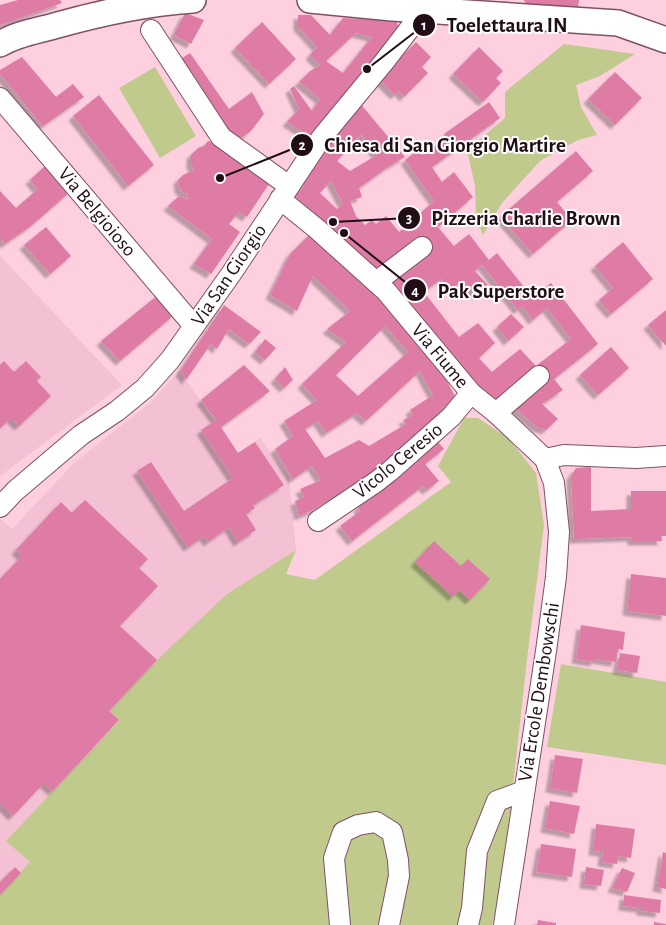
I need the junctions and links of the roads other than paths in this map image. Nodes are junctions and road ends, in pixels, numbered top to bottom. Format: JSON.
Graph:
{"nodes":[{"id":1,"x":96,"y":0,"type":"edge"},
{"id":2,"x":193,"y":0,"type":"edge"},
{"id":3,"x":317,"y":0,"type":"edge"},
{"id":4,"x":503,"y":8,"type":"edge"},
{"id":5,"x":424,"y":10,"type":"junction"},
{"id":6,"x":151,"y":30,"type":"dead end"},
{"id":7,"x":25,"y":34,"type":"junction"},
{"id":8,"x":666,"y":40,"type":"edge"},
{"id":9,"x":0,"y":44,"type":"edge"},
{"id":10,"x":0,"y":98,"type":"edge"},
{"id":11,"x":285,"y":192,"type":"junction"},
{"id":12,"x":422,"y":247,"type":"dead end"},
{"id":13,"x":376,"y":282,"type":"junction"},
{"id":14,"x":194,"y":326,"type":"junction"},
{"id":15,"x":538,"y":376,"type":"dead end"},
{"id":16,"x":471,"y":393,"type":"junction"},
{"id":17,"x":496,"y":412,"type":"junction"},
{"id":18,"x":666,"y":456,"type":"edge"},
{"id":19,"x":545,"y":459,"type":"junction"},
{"id":20,"x":0,"y":507,"type":"edge"},
{"id":21,"x":318,"y":521,"type":"dead end"},
{"id":22,"x":524,"y":791,"type":"junction"},
{"id":23,"x":340,"y":925,"type":"edge"},
{"id":24,"x":389,"y":925,"type":"edge"},
{"id":25,"x":468,"y":925,"type":"edge"},
{"id":26,"x":504,"y":925,"type":"edge"}],
"edges":[{"from":1,"to":7,"type":"main road"},
{"from":2,"to":7,"type":"main road"},
{"from":3,"to":5,"type":"main road"},
{"from":4,"to":5,"type":"main road"},
{"from":4,"to":8,"type":"main road"},
{"from":5,"to":11,"type":"street","name":"Via San Giorgio"},
{"from":6,"to":11,"type":"street","name":"Via Fiume"},
{"from":7,"to":9,"type":"main road"},
{"from":10,"to":14,"type":"street","name":"Via Belgioioso"},
{"from":11,"to":13,"type":"street","name":"Via Fiume"},
{"from":11,"to":14,"type":"street","name":"Via San Giorgio"},
{"from":12,"to":13,"type":"street"},
{"from":13,"to":16,"type":"street","name":"Via Fiume"},
{"from":14,"to":20,"type":"street","name":"Via San Giorgio"},
{"from":15,"to":17,"type":"street"},
{"from":16,"to":17,"type":"street","name":"Via Fiume"},
{"from":16,"to":21,"type":"street","name":"Vicolo Ceresio"},
{"from":17,"to":19,"type":"street","name":"Via Fiume"},
{"from":18,"to":19,"type":"street"},
{"from":19,"to":22,"type":"street","name":"Via Ercole Dembowschi"},
{"from":22,"to":25,"type":"street"},
{"from":22,"to":26,"type":"street","name":"Via Ercole Dembowschi"},
{"from":23,"to":24,"type":"street"}]}
